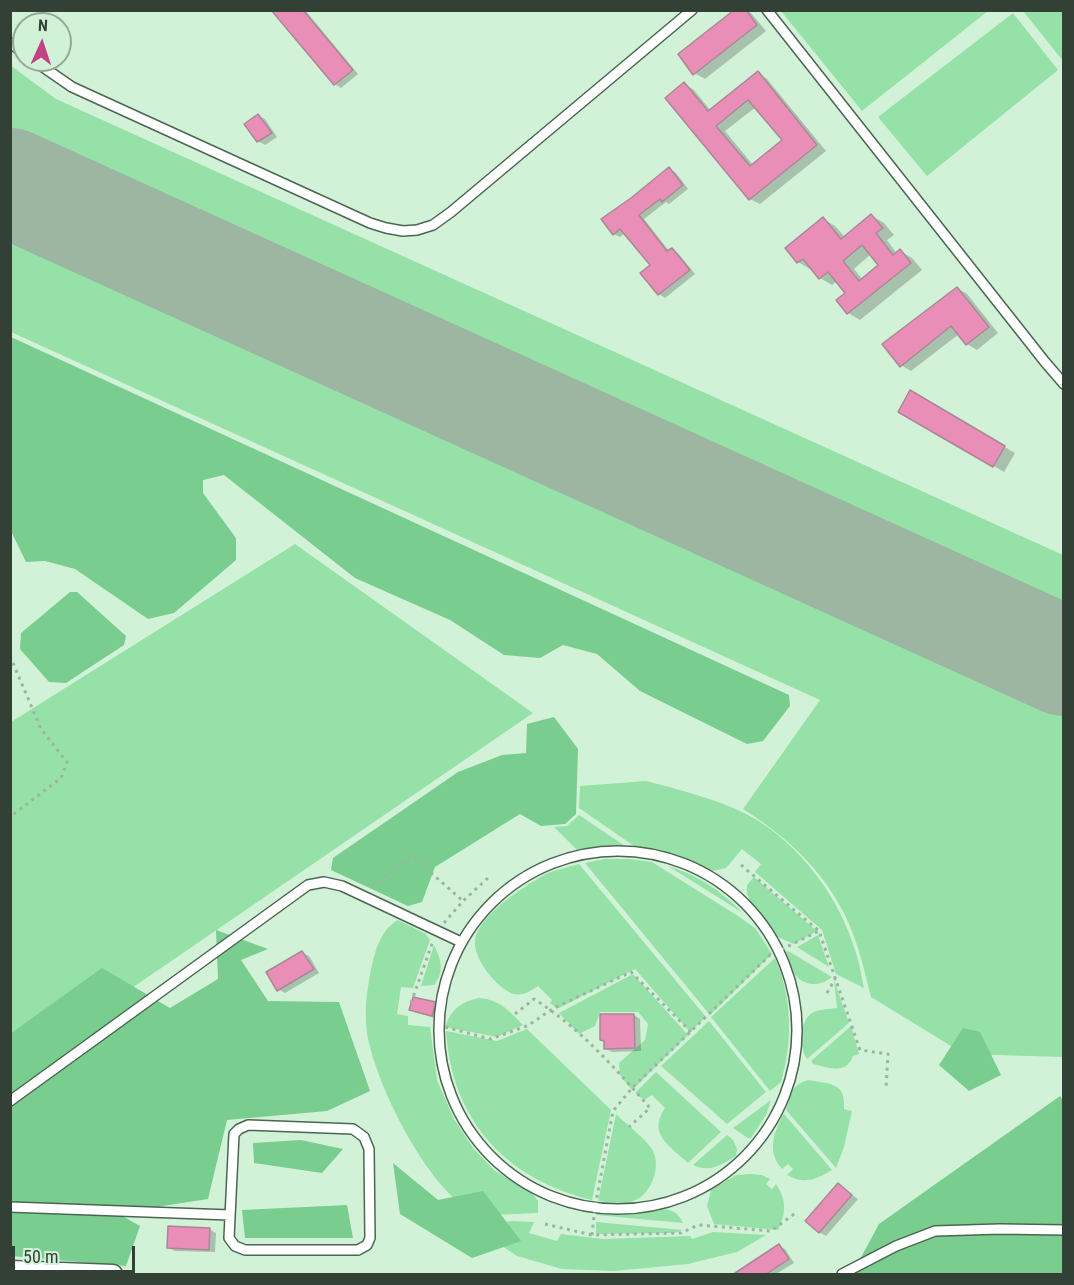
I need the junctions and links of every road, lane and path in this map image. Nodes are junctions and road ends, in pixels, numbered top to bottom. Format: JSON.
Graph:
{"nodes":[{"id":1,"x":692,"y":10,"type":"edge"},
{"id":2,"x":767,"y":10,"type":"edge"},
{"id":3,"x":50,"y":72,"type":"edge"},
{"id":4,"x":1064,"y":384,"type":"edge"},
{"id":5,"x":10,"y":656,"type":"edge"},
{"id":6,"x":10,"y":817,"type":"edge"},
{"id":7,"x":741,"y":865,"type":"dead end"},
{"id":8,"x":361,"y":895,"type":"junction"},
{"id":9,"x":463,"y":901,"type":"dead end"},
{"id":10,"x":819,"y":931,"type":"junction"},
{"id":11,"x":461,"y":942,"type":"junction"},
{"id":12,"x":779,"y":951,"type":"junction"},
{"id":13,"x":836,"y":977,"type":"junction"},
{"id":14,"x":827,"y":993,"type":"dead end"},
{"id":15,"x":515,"y":1014,"type":"dead end"},
{"id":16,"x":438,"y":1025,"type":"junction"},
{"id":17,"x":691,"y":1032,"type":"junction"},
{"id":18,"x":632,"y":1088,"type":"junction"},
{"id":19,"x":886,"y":1088,"type":"dead end"},
{"id":20,"x":10,"y":1101,"type":"edge"},
{"id":21,"x":629,"y":1127,"type":"dead end"},
{"id":22,"x":10,"y":1207,"type":"edge"},
{"id":23,"x":595,"y":1207,"type":"junction"},
{"id":24,"x":797,"y":1212,"type":"dead end"},
{"id":25,"x":230,"y":1215,"type":"junction"},
{"id":26,"x":545,"y":1224,"type":"dead end"},
{"id":27,"x":1064,"y":1230,"type":"edge"},
{"id":28,"x":591,"y":1235,"type":"junction"},
{"id":29,"x":10,"y":1270,"type":"edge"},
{"id":30,"x":113,"y":1275,"type":"edge"},
{"id":31,"x":842,"y":1275,"type":"edge"}],
"edges":[{"from":1,"to":3,"type":"lane"},
{"from":2,"to":4,"type":"lane"},
{"from":5,"to":6,"type":"path"},
{"from":7,"to":10,"type":"path"},
{"from":8,"to":9,"type":"path"},
{"from":8,"to":11,"type":"lane"},
{"from":8,"to":20,"type":"lane"},
{"from":10,"to":12,"type":"path"},
{"from":10,"to":13,"type":"path"},
{"from":11,"to":12,"type":"lane"},
{"from":11,"to":16,"type":"lane"},
{"from":12,"to":17,"type":"path"},
{"from":12,"to":23,"type":"lane"},
{"from":13,"to":14,"type":"path"},
{"from":13,"to":19,"type":"path"},
{"from":15,"to":18,"type":"path"},
{"from":16,"to":17,"type":"path"},
{"from":16,"to":23,"type":"lane"},
{"from":17,"to":18,"type":"path"},
{"from":18,"to":21,"type":"path"},
{"from":18,"to":23,"type":"path"},
{"from":22,"to":25,"type":"lane"},
{"from":23,"to":28,"type":"path"},
{"from":24,"to":28,"type":"path"},
{"from":25,"to":25,"type":"lane"},
{"from":26,"to":28,"type":"path"},
{"from":27,"to":31,"type":"lane"},
{"from":29,"to":30,"type":"street"}]}
